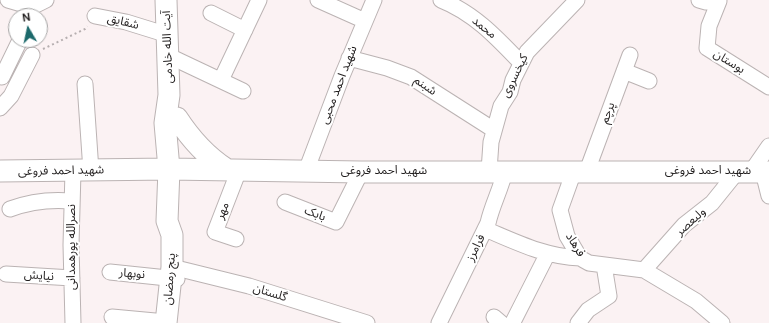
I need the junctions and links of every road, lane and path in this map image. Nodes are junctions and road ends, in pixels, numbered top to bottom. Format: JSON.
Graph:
{"nodes":[{"id":1,"x":8,"y":0,"type":"edge"},
{"id":2,"x":166,"y":0,"type":"edge"},
{"id":3,"x":259,"y":0,"type":"edge"},
{"id":4,"x":318,"y":0,"type":"edge"},
{"id":5,"x":374,"y":0,"type":"edge"},
{"id":6,"x":441,"y":0,"type":"edge"},
{"id":7,"x":577,"y":0,"type":"edge"},
{"id":8,"x":701,"y":0,"type":"edge"},
{"id":9,"x":40,"y":6,"type":"edge"},
{"id":10,"x":211,"y":13,"type":"dead end"},
{"id":11,"x":95,"y":16,"type":"joint"},
{"id":12,"x":365,"y":21,"type":"junction"},
{"id":13,"x":245,"y":30,"type":"junction"},
{"id":14,"x":168,"y":35,"type":"junction"},
{"id":15,"x":16,"y":48,"type":"edge"},
{"id":16,"x":32,"y":55,"type":"joint"},
{"id":17,"x":630,"y":55,"type":"dead end"},
{"id":18,"x":169,"y":56,"type":"junction"},
{"id":19,"x":349,"y":58,"type":"junction"},
{"id":20,"x":521,"y":63,"type":"junction"},
{"id":21,"x":624,"y":71,"type":"junction"},
{"id":22,"x":2,"y":77,"type":"dead end"},
{"id":23,"x":221,"y":80,"type":"junction"},
{"id":24,"x":649,"y":81,"type":"dead end"},
{"id":25,"x":85,"y":84,"type":"dead end"},
{"id":26,"x":769,"y":87,"type":"edge"},
{"id":27,"x":243,"y":91,"type":"dead end"},
{"id":28,"x":0,"y":108,"type":"edge"},
{"id":29,"x":171,"y":120,"type":"junction"},
{"id":30,"x":494,"y":130,"type":"junction"},
{"id":31,"x":769,"y":146,"type":"edge"},
{"id":32,"x":174,"y":169,"type":"junction"},
{"id":33,"x":233,"y":169,"type":"junction"},
{"id":34,"x":129,"y":170,"type":"junction"},
{"id":35,"x":0,"y":171,"type":"edge"},
{"id":36,"x":82,"y":171,"type":"junction"},
{"id":37,"x":306,"y":171,"type":"junction"},
{"id":38,"x":497,"y":171,"type":"junction"},
{"id":39,"x":580,"y":171,"type":"junction"},
{"id":40,"x":361,"y":172,"type":"junction"},
{"id":41,"x":755,"y":172,"type":"edge"},
{"id":42,"x":769,"y":196,"type":"edge"},
{"id":43,"x":72,"y":201,"type":"junction"},
{"id":44,"x":285,"y":202,"type":"dead end"},
{"id":45,"x":10,"y":209,"type":"dead end"},
{"id":46,"x":168,"y":209,"type":"junction"},
{"id":47,"x":485,"y":229,"type":"junction"},
{"id":48,"x":172,"y":235,"type":"junction"},
{"id":49,"x":236,"y":239,"type":"dead end"},
{"id":50,"x":548,"y":253,"type":"junction"},
{"id":51,"x":580,"y":258,"type":"junction"},
{"id":52,"x":604,"y":265,"type":"junction"},
{"id":53,"x":644,"y":270,"type":"junction"},
{"id":54,"x":110,"y":272,"type":"dead end"},
{"id":55,"x":6,"y":274,"type":"dead end"},
{"id":56,"x":173,"y":274,"type":"junction"},
{"id":57,"x":72,"y":278,"type":"junction"},
{"id":58,"x":112,"y":317,"type":"dead end"},
{"id":59,"x":166,"y":322,"type":"edge"},
{"id":60,"x":507,"y":322,"type":"edge"},
{"id":61,"x":73,"y":323,"type":"edge"},
{"id":62,"x":367,"y":323,"type":"edge"},
{"id":63,"x":439,"y":323,"type":"edge"},
{"id":64,"x":578,"y":323,"type":"edge"},
{"id":65,"x":722,"y":323,"type":"edge"}],
"edges":[{"from":1,"to":9,"type":"street"},
{"from":2,"to":14,"type":"main road","name":"آیت الله خادمی"},
{"from":3,"to":13,"type":"street"},
{"from":4,"to":12,"type":"street"},
{"from":5,"to":12,"type":"street","name":"شهید احمد محبی"},
{"from":6,"to":20,"type":"street","name":"محمد"},
{"from":7,"to":20,"type":"street","name":"کیخسروی"},
{"from":8,"to":26,"type":"street","name":"بوستان"},
{"from":10,"to":13,"type":"street"},
{"from":11,"to":14,"type":"street","name":"شقایق"},
{"from":11,"to":16,"type":"path","name":"شقایق"},
{"from":12,"to":19,"type":"street","name":"شهید احمد محبی"},
{"from":13,"to":23,"type":"street"},
{"from":14,"to":18,"type":"main road","name":"آیت الله خادمی"},
{"from":15,"to":22,"type":"street"},
{"from":16,"to":28,"type":"street"},
{"from":17,"to":21,"type":"street","name":"پرچم"},
{"from":18,"to":23,"type":"street"},
{"from":18,"to":29,"type":"main road","name":"آیت الله خادمی"},
{"from":19,"to":30,"type":"street","name":"شبنم"},
{"from":19,"to":37,"type":"street","name":"شهید احمد محبی"},
{"from":20,"to":30,"type":"street","name":"کیخسروی"},
{"from":21,"to":24,"type":"street"},
{"from":21,"to":39,"type":"street","name":"پرچم"},
{"from":23,"to":27,"type":"street"},
{"from":25,"to":36,"type":"street","name":"نصرالله پورهمدانی"},
{"from":29,"to":32,"type":"main road","name":"آیت الله خادمی"},
{"from":29,"to":33,"type":"main road"},
{"from":29,"to":34,"type":"main road"},
{"from":30,"to":38,"type":"street","name":"کیخسروی"},
{"from":31,"to":41,"type":"street","name":"ولیعصر"},
{"from":32,"to":33,"type":"main road","name":"شهید احمد فروغی"},
{"from":32,"to":34,"type":"main road","name":"شهید احمد فروغی"},
{"from":32,"to":46,"type":"main road","name":"پنج رمضان"},
{"from":32,"to":48,"type":"main road","name":"پنج رمضان"},
{"from":33,"to":37,"type":"main road","name":"شهید احمد فروغی"},
{"from":33,"to":49,"type":"street","name":"مهر"},
{"from":34,"to":36,"type":"main road","name":"شهید احمد فروغی"},
{"from":34,"to":46,"type":"main road"},
{"from":35,"to":36,"type":"main road","name":"شهید احمد فروغی"},
{"from":36,"to":43,"type":"street","name":"نصرالله پورهمدانی"},
{"from":37,"to":40,"type":"main road","name":"شهید احمد فروغی"},
{"from":38,"to":39,"type":"main road","name":"شهید احمد فروغی"},
{"from":38,"to":40,"type":"main road","name":"شهید احمد فروغی"},
{"from":38,"to":47,"type":"street","name":"فرامرز"},
{"from":39,"to":41,"type":"main road","name":"شهید احمد فروغی"},
{"from":39,"to":51,"type":"street","name":"فرهاد"},
{"from":40,"to":44,"type":"street","name":"بابک"},
{"from":41,"to":42,"type":"street"},
{"from":41,"to":53,"type":"street","name":"ولیعصر"},
{"from":43,"to":45,"type":"street"},
{"from":43,"to":57,"type":"street","name":"نصرالله پورهمدانی"},
{"from":46,"to":48,"type":"main road","name":"پنج رمضان"},
{"from":47,"to":50,"type":"street"},
{"from":47,"to":63,"type":"street","name":"فرامرز"},
{"from":48,"to":56,"type":"main road","name":"پنج رمضان"},
{"from":50,"to":51,"type":"street"},
{"from":50,"to":60,"type":"street"},
{"from":51,"to":52,"type":"street","name":"فرهاد"},
{"from":52,"to":53,"type":"street","name":"فرهاد"},
{"from":52,"to":64,"type":"street"},
{"from":53,"to":65,"type":"street"},
{"from":54,"to":56,"type":"street","name":"نوبهار"},
{"from":55,"to":57,"type":"street","name":"نیایش"},
{"from":56,"to":59,"type":"main road","name":"پنج رمضان"},
{"from":56,"to":62,"type":"street","name":"گلستان"},
{"from":57,"to":61,"type":"street","name":"نصرالله پورهمدانی"},
{"from":58,"to":59,"type":"street"}]}
